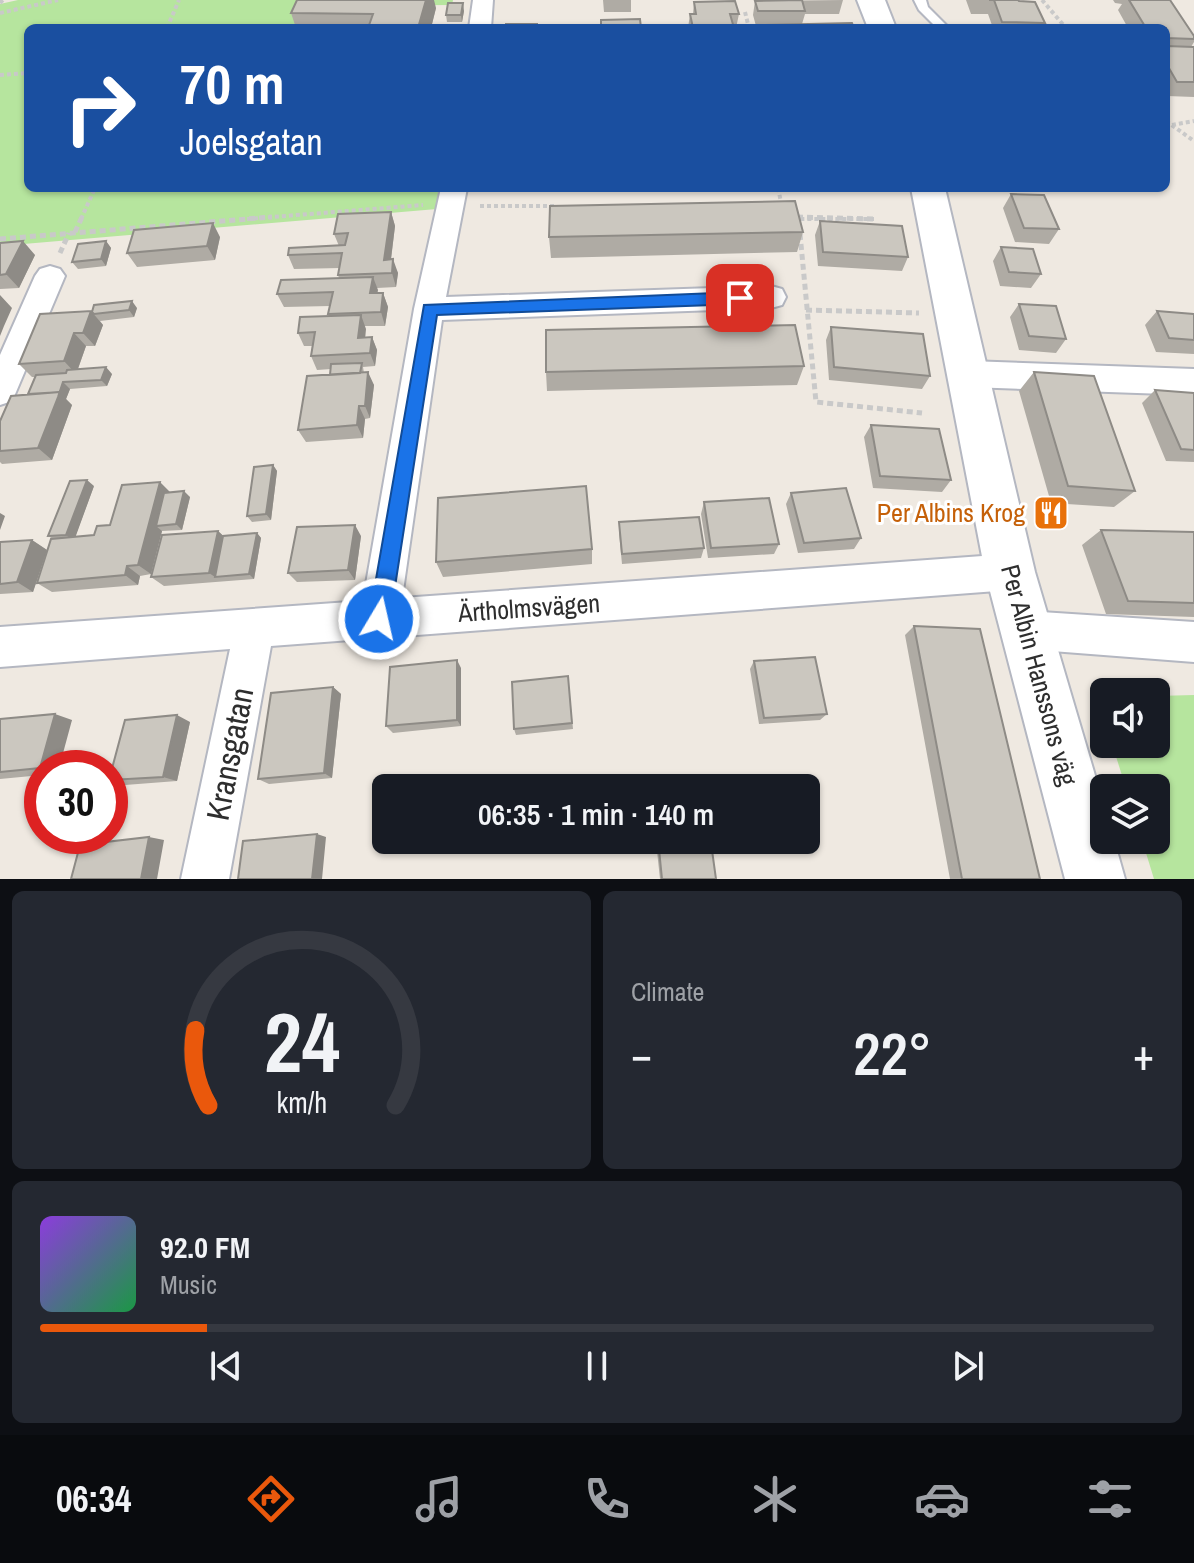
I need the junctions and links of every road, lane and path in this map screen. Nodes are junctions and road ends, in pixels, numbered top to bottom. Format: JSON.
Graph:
{"nodes":[{"id":1,"x":58,"y":0,"type":"edge"},
{"id":2,"x":179,"y":0,"type":"edge"},
{"id":3,"x":483,"y":0,"type":"edge"},
{"id":4,"x":871,"y":0,"type":"edge"},
{"id":5,"x":920,"y":0,"type":"edge"},
{"id":6,"x":1042,"y":0,"type":"edge"},
{"id":7,"x":745,"y":12,"type":"dead end"},
{"id":8,"x":0,"y":13,"type":"edge"},
{"id":9,"x":169,"y":24,"type":"edge"},
{"id":10,"x":480,"y":24,"type":"edge"},
{"id":11,"x":748,"y":24,"type":"edge"},
{"id":12,"x":880,"y":24,"type":"edge"},
{"id":13,"x":939,"y":24,"type":"edge"},
{"id":14,"x":1063,"y":24,"type":"edge"},
{"id":15,"x":24,"y":73,"type":"edge"},
{"id":16,"x":0,"y":75,"type":"edge"},
{"id":17,"x":1194,"y":121,"type":"edge"},
{"id":18,"x":1172,"y":125,"type":"joint"},
{"id":19,"x":1194,"y":141,"type":"edge"},
{"id":20,"x":93,"y":192,"type":"edge"},
{"id":21,"x":779,"y":192,"type":"edge"},
{"id":22,"x":929,"y":192,"type":"edge"},
{"id":23,"x":453,"y":199,"type":"edge"},
{"id":24,"x":560,"y":206,"type":"edge"},
{"id":25,"x":799,"y":219,"type":"junction"},
{"id":26,"x":874,"y":219,"type":"dead end"},
{"id":27,"x":74,"y":233,"type":"junction"},
{"id":28,"x":0,"y":239,"type":"edge"},
{"id":29,"x":50,"y":276,"type":"dead end"},
{"id":30,"x":771,"y":297,"type":"joint"},
{"id":31,"x":429,"y":309,"type":"junction"},
{"id":32,"x":807,"y":311,"type":"junction"},
{"id":33,"x":954,"y":314,"type":"junction"},
{"id":34,"x":969,"y":374,"type":"junction"},
{"id":35,"x":1194,"y":382,"type":"edge"},
{"id":36,"x":0,"y":392,"type":"edge"},
{"id":37,"x":922,"y":413,"type":"dead end"},
{"id":38,"x":1010,"y":572,"type":"junction"},
{"id":39,"x":379,"y":619,"type":"junction"},
{"id":40,"x":254,"y":629,"type":"junction"},
{"id":41,"x":1026,"y":630,"type":"junction"},
{"id":42,"x":1194,"y":642,"type":"edge"},
{"id":43,"x":0,"y":647,"type":"edge"},
{"id":44,"x":205,"y":879,"type":"edge"},
{"id":45,"x":1095,"y":879,"type":"edge"}],
"edges":[{"from":1,"to":8,"type":"path"},
{"from":2,"to":9,"type":"path"},
{"from":3,"to":10,"type":"street"},
{"from":4,"to":12,"type":"street"},
{"from":5,"to":13,"type":"lane"},
{"from":6,"to":14,"type":"path"},
{"from":7,"to":11,"type":"path"},
{"from":15,"to":16,"type":"path"},
{"from":17,"to":18,"type":"path"},
{"from":18,"to":19,"type":"path"},
{"from":20,"to":27,"type":"path"},
{"from":21,"to":25,"type":"path"},
{"from":22,"to":33,"type":"street","name":"Per Albin Hanssons väg"},
{"from":23,"to":24,"type":"path"},
{"from":23,"to":27,"type":"path"},
{"from":23,"to":31,"type":"street"},
{"from":25,"to":26,"type":"path"},
{"from":25,"to":32,"type":"path"},
{"from":27,"to":28,"type":"path"},
{"from":29,"to":36,"type":"street"},
{"from":30,"to":31,"type":"street"},
{"from":30,"to":32,"type":"path"},
{"from":31,"to":39,"type":"street"},
{"from":32,"to":33,"type":"path"},
{"from":32,"to":37,"type":"path"},
{"from":33,"to":34,"type":"street","name":"Per Albin Hanssons väg"},
{"from":34,"to":35,"type":"street"},
{"from":34,"to":38,"type":"street","name":"Per Albin Hanssons väg"},
{"from":38,"to":39,"type":"street","name":"Ärtholmsvägen"},
{"from":38,"to":41,"type":"street","name":"Per Albin Hanssons väg"},
{"from":39,"to":40,"type":"street","name":"Ärtholmsvägen"},
{"from":40,"to":43,"type":"street","name":"Ärtholmsvägen"},
{"from":40,"to":44,"type":"street","name":"Kransgatan"},
{"from":41,"to":42,"type":"street"},
{"from":41,"to":45,"type":"street","name":"Per Albin Hanssons väg"}]}
